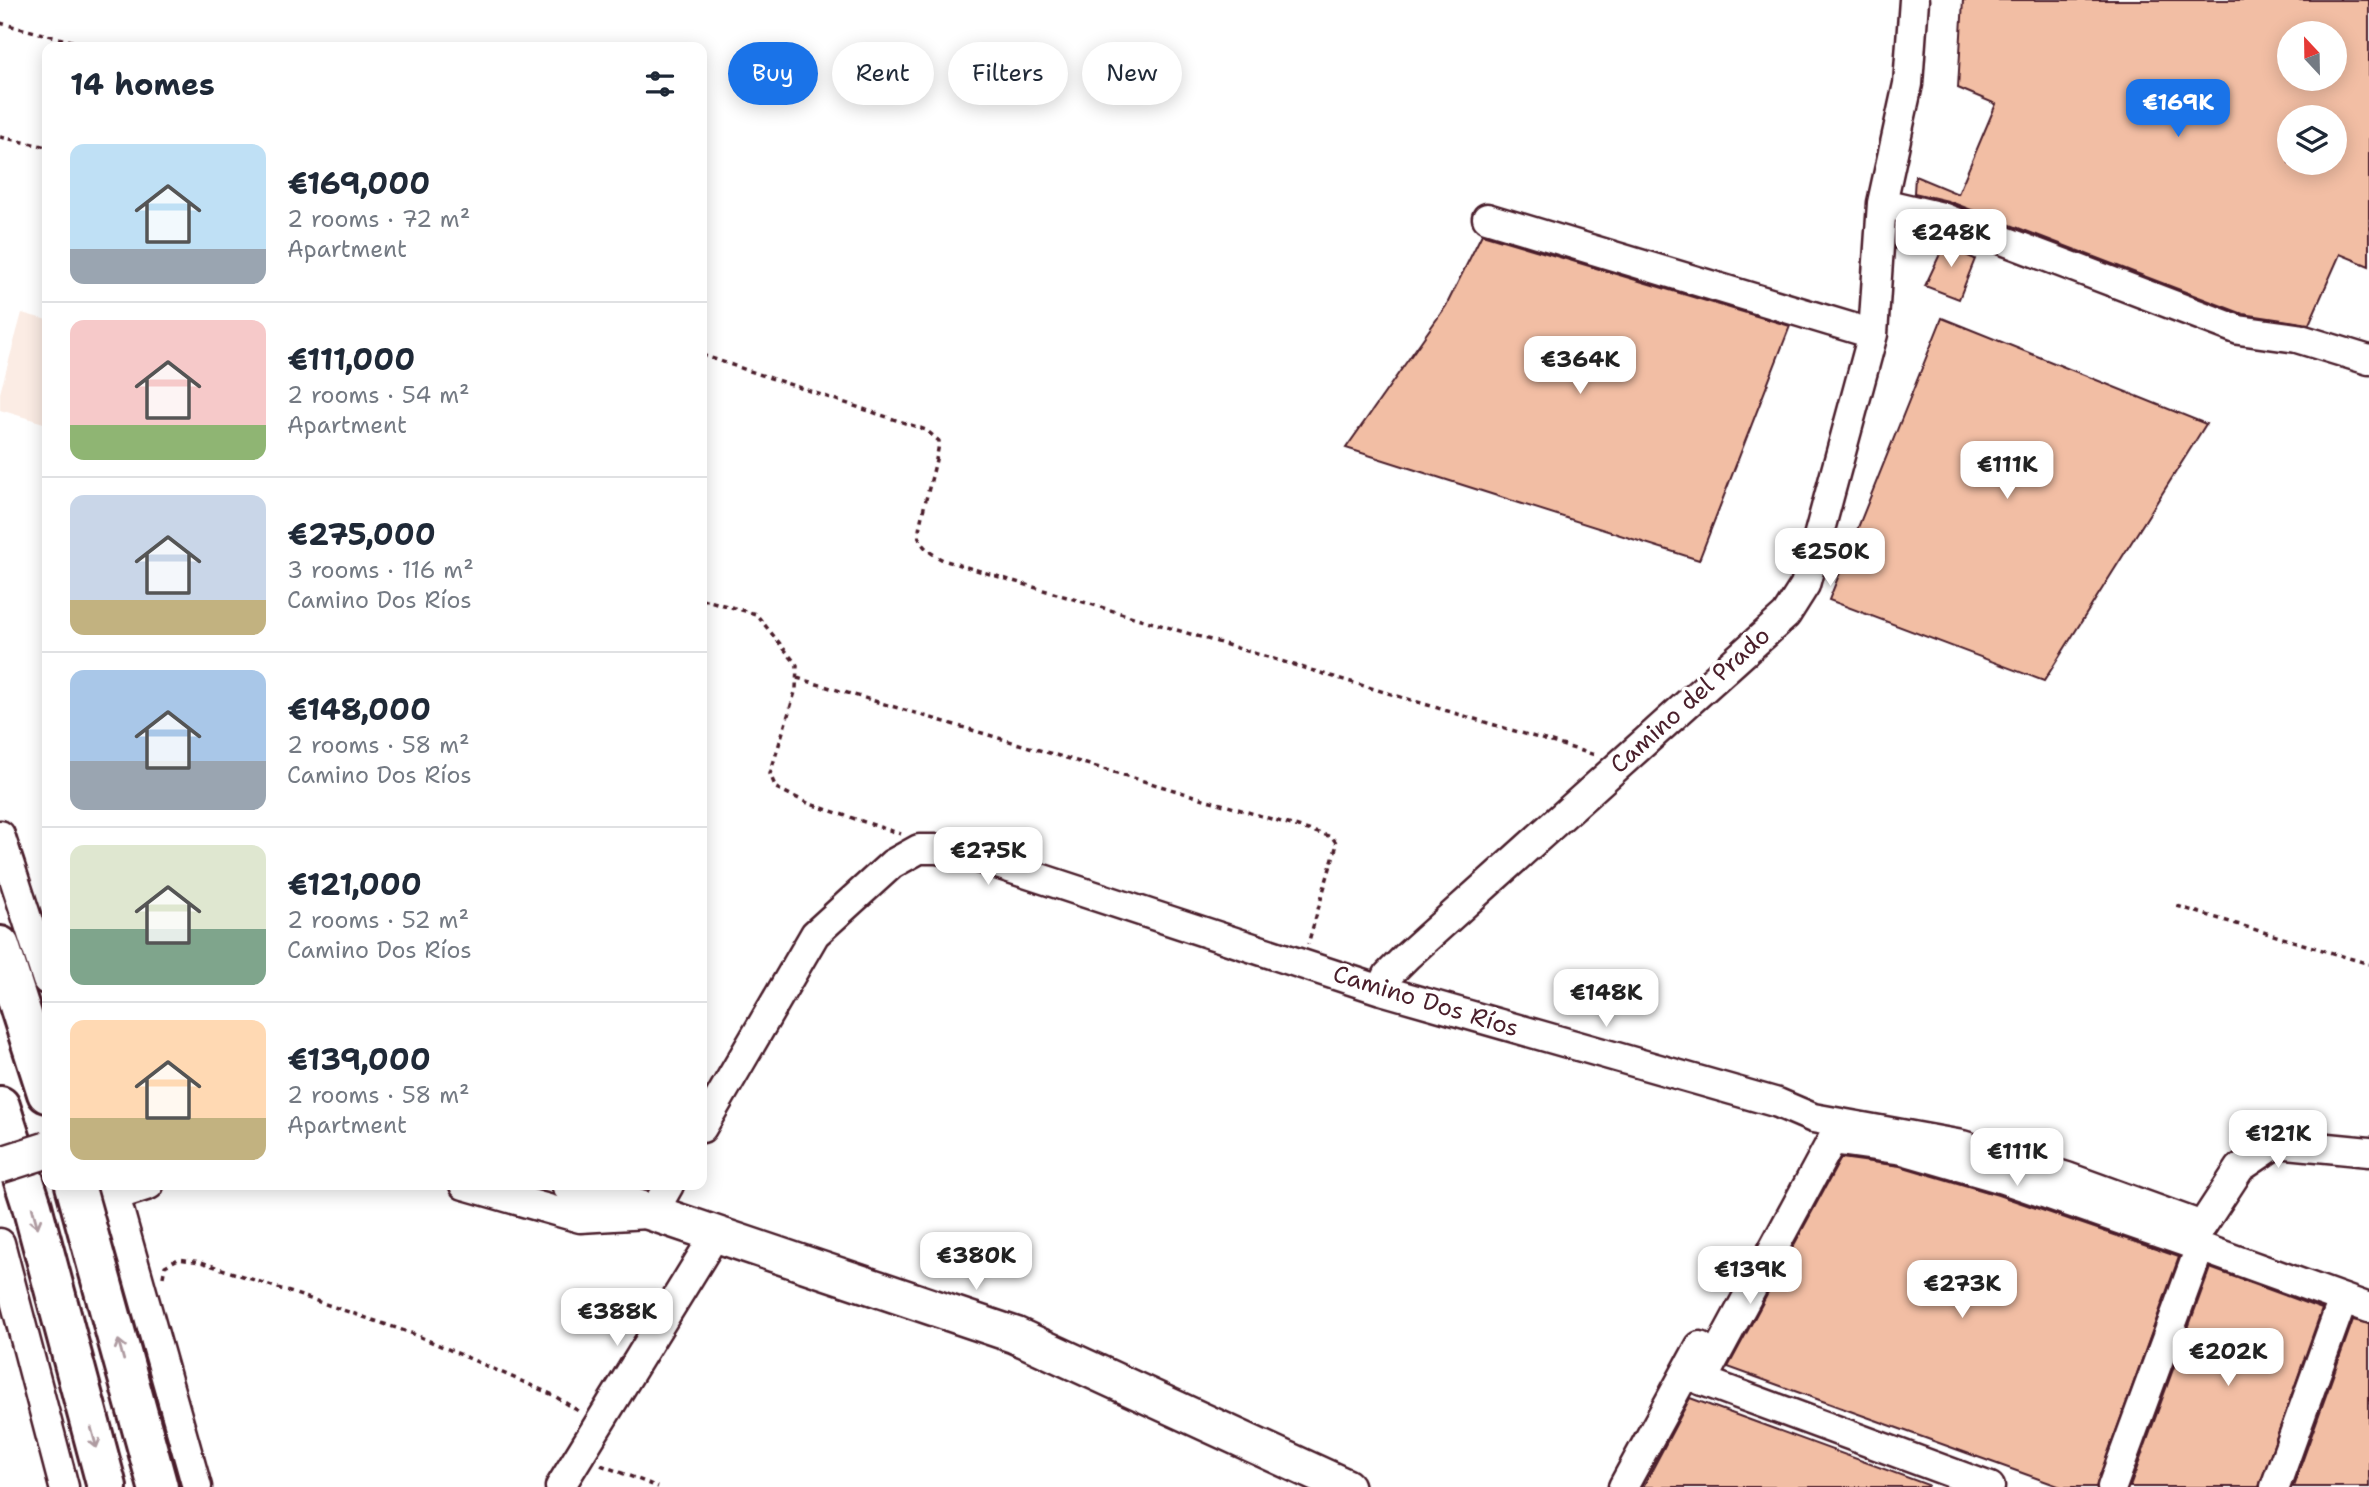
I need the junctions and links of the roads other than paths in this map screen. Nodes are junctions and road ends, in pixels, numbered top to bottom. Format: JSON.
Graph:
{"nodes":[{"id":1,"x":1914,"y":0,"type":"edge"},
{"id":2,"x":1882,"y":203,"type":"junction"},
{"id":3,"x":1488,"y":218,"type":"dead end"},
{"id":4,"x":1873,"y":334,"type":"junction"},
{"id":5,"x":2369,"y":360,"type":"edge"},
{"id":6,"x":0,"y":835,"type":"edge"},
{"id":7,"x":0,"y":946,"type":"edge"},
{"id":8,"x":42,"y":965,"type":"edge"},
{"id":9,"x":1381,"y":990,"type":"junction"},
{"id":10,"x":42,"y":1077,"type":"edge"},
{"id":11,"x":0,"y":1106,"type":"edge"},
{"id":12,"x":1813,"y":1118,"type":"junction"},
{"id":13,"x":707,"y":1119,"type":"edge"},
{"id":14,"x":42,"y":1152,"type":"edge"},
{"id":15,"x":2369,"y":1152,"type":"edge"},
{"id":16,"x":0,"y":1165,"type":"edge"},
{"id":17,"x":76,"y":1190,"type":"edge"},
{"id":18,"x":482,"y":1190,"type":"edge"},
{"id":19,"x":602,"y":1190,"type":"edge"},
{"id":20,"x":629,"y":1190,"type":"edge"},
{"id":21,"x":113,"y":1191,"type":"edge"},
{"id":22,"x":661,"y":1199,"type":"edge"},
{"id":23,"x":715,"y":1235,"type":"junction"},
{"id":24,"x":0,"y":1244,"type":"edge"},
{"id":25,"x":2200,"y":1247,"type":"junction"},
{"id":26,"x":2356,"y":1303,"type":"edge"},
{"id":27,"x":1693,"y":1377,"type":"junction"},
{"id":28,"x":64,"y":1487,"type":"edge"},
{"id":29,"x":107,"y":1487,"type":"edge"},
{"id":30,"x":158,"y":1487,"type":"edge"},
{"id":31,"x":197,"y":1487,"type":"edge"},
{"id":32,"x":560,"y":1487,"type":"edge"},
{"id":33,"x":1346,"y":1487,"type":"edge"},
{"id":34,"x":1623,"y":1487,"type":"edge"},
{"id":35,"x":1990,"y":1487,"type":"edge"},
{"id":36,"x":2112,"y":1487,"type":"edge"},
{"id":37,"x":2275,"y":1487,"type":"edge"}],
"edges":[{"from":1,"to":2,"type":"street","name":"Camino del Prado"},
{"from":2,"to":4,"type":"street","name":"Camino del Prado"},
{"from":2,"to":5,"type":"street"},
{"from":3,"to":4,"type":"street"},
{"from":4,"to":9,"type":"street","name":"Camino del Prado"},
{"from":6,"to":8,"type":"street"},
{"from":7,"to":10,"type":"highway"},
{"from":9,"to":12,"type":"street","name":"Camino Dos Ríos"},
{"from":9,"to":13,"type":"street","name":"Camino Dos Ríos"},
{"from":11,"to":29,"type":"highway","one_way":true},
{"from":12,"to":15,"type":"street","name":"Camino Dos Ríos"},
{"from":12,"to":27,"type":"street"},
{"from":14,"to":16,"type":"main road","bridge":true},
{"from":30,"to":17,"type":"highway","one_way":true},
{"from":18,"to":22,"type":"street"},
{"from":19,"to":22,"type":"main road"},
{"from":20,"to":22,"type":"street"},
{"from":21,"to":31,"type":"street"},
{"from":22,"to":23,"type":"main road"},
{"from":23,"to":32,"type":"street"},
{"from":23,"to":33,"type":"main road"},
{"from":24,"to":28,"type":"street"},
{"from":25,"to":26,"type":"street"},
{"from":25,"to":27,"type":"street"},
{"from":25,"to":36,"type":"street"},
{"from":26,"to":37,"type":"street"},
{"from":27,"to":34,"type":"street"},
{"from":27,"to":35,"type":"street"}]}
